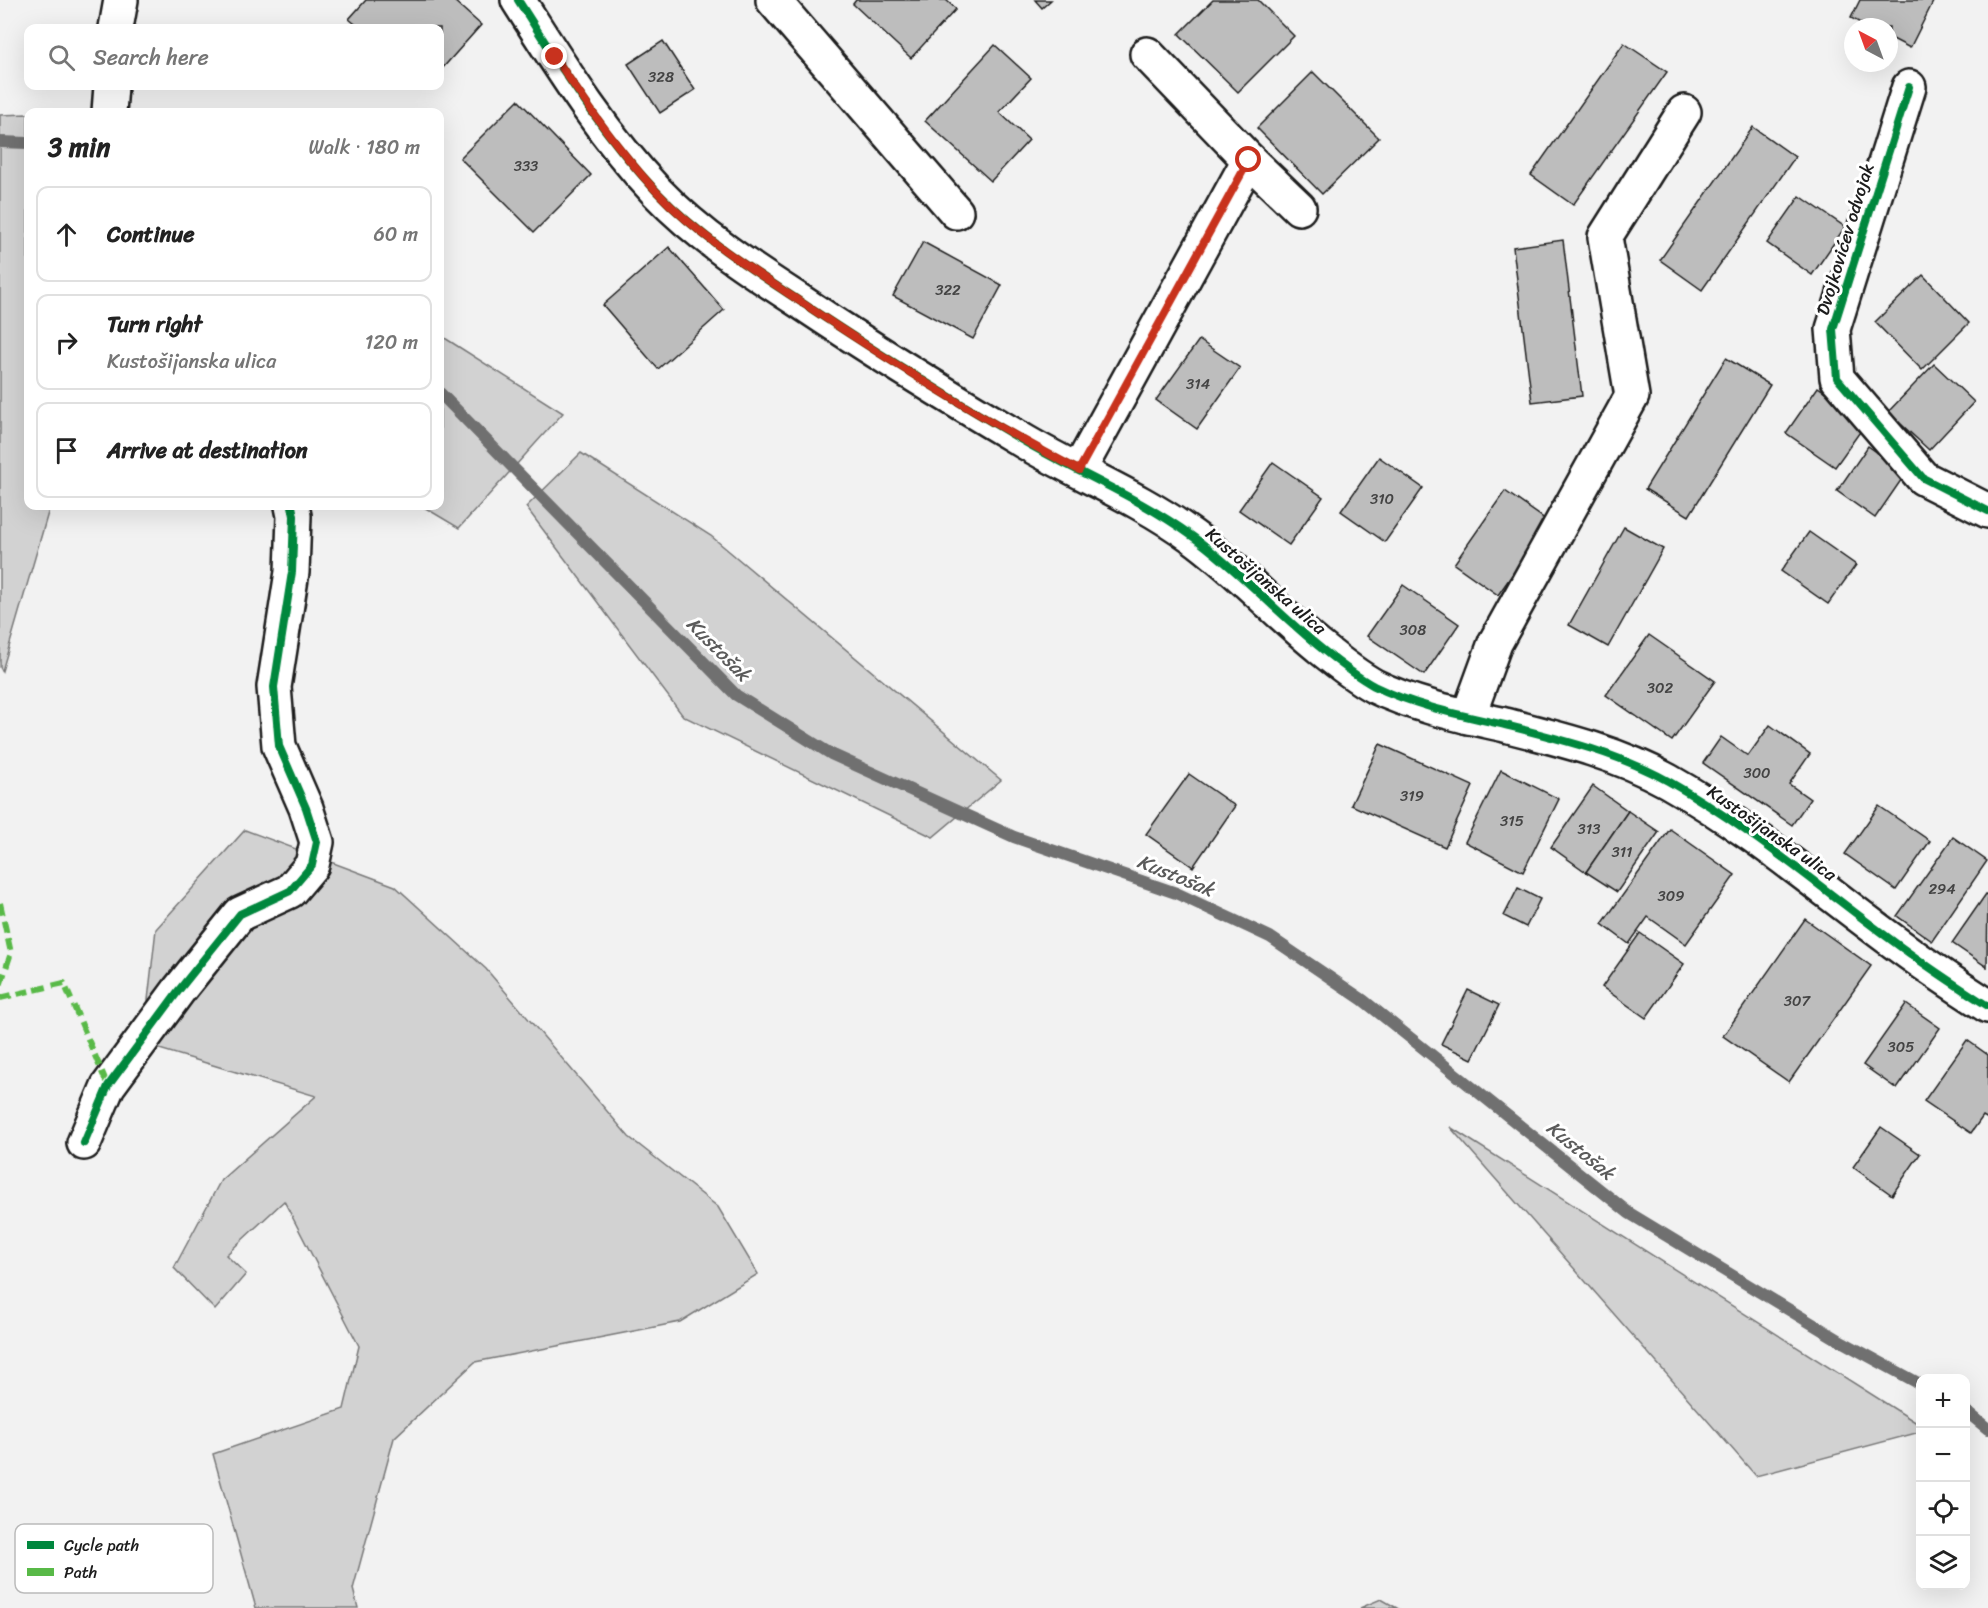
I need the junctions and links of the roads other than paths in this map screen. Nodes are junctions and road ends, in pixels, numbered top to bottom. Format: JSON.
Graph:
{"nodes":[{"id":1,"x":121,"y":0,"type":"edge"},
{"id":2,"x":518,"y":0,"type":"edge"},
{"id":3,"x":773,"y":0,"type":"edge"},
{"id":4,"x":117,"y":24,"type":"edge"},
{"id":5,"x":1147,"y":54,"type":"dead end"},
{"id":6,"x":1909,"y":87,"type":"dead end"},
{"id":7,"x":111,"y":90,"type":"edge"},
{"id":8,"x":109,"y":108,"type":"edge"},
{"id":9,"x":1684,"y":112,"type":"dead end"},
{"id":10,"x":1249,"y":160,"type":"junction"},
{"id":11,"x":1299,"y":208,"type":"dead end"},
{"id":12,"x":956,"y":212,"type":"dead end"},
{"id":13,"x":1079,"y":470,"type":"junction"},
{"id":14,"x":293,"y":510,"type":"edge"},
{"id":15,"x":1988,"y":511,"type":"edge"},
{"id":16,"x":1468,"y":717,"type":"junction"},
{"id":17,"x":1988,"y":1006,"type":"edge"},
{"id":18,"x":84,"y":1143,"type":"dead end"}],
"edges":[{"from":1,"to":4,"type":"street"},
{"from":2,"to":13,"type":"street","name":"Kustošijanska ulica"},
{"from":3,"to":12,"type":"street"},
{"from":5,"to":10,"type":"street"},
{"from":6,"to":15,"type":"street","name":"Dvojkovićev odvojak"},
{"from":7,"to":8,"type":"street"},
{"from":9,"to":16,"type":"street"},
{"from":10,"to":11,"type":"street"},
{"from":10,"to":13,"type":"street"},
{"from":13,"to":16,"type":"street","name":"Kustošijanska ulica"},
{"from":14,"to":18,"type":"street"},
{"from":16,"to":17,"type":"street","name":"Kustošijanska ulica"}]}
